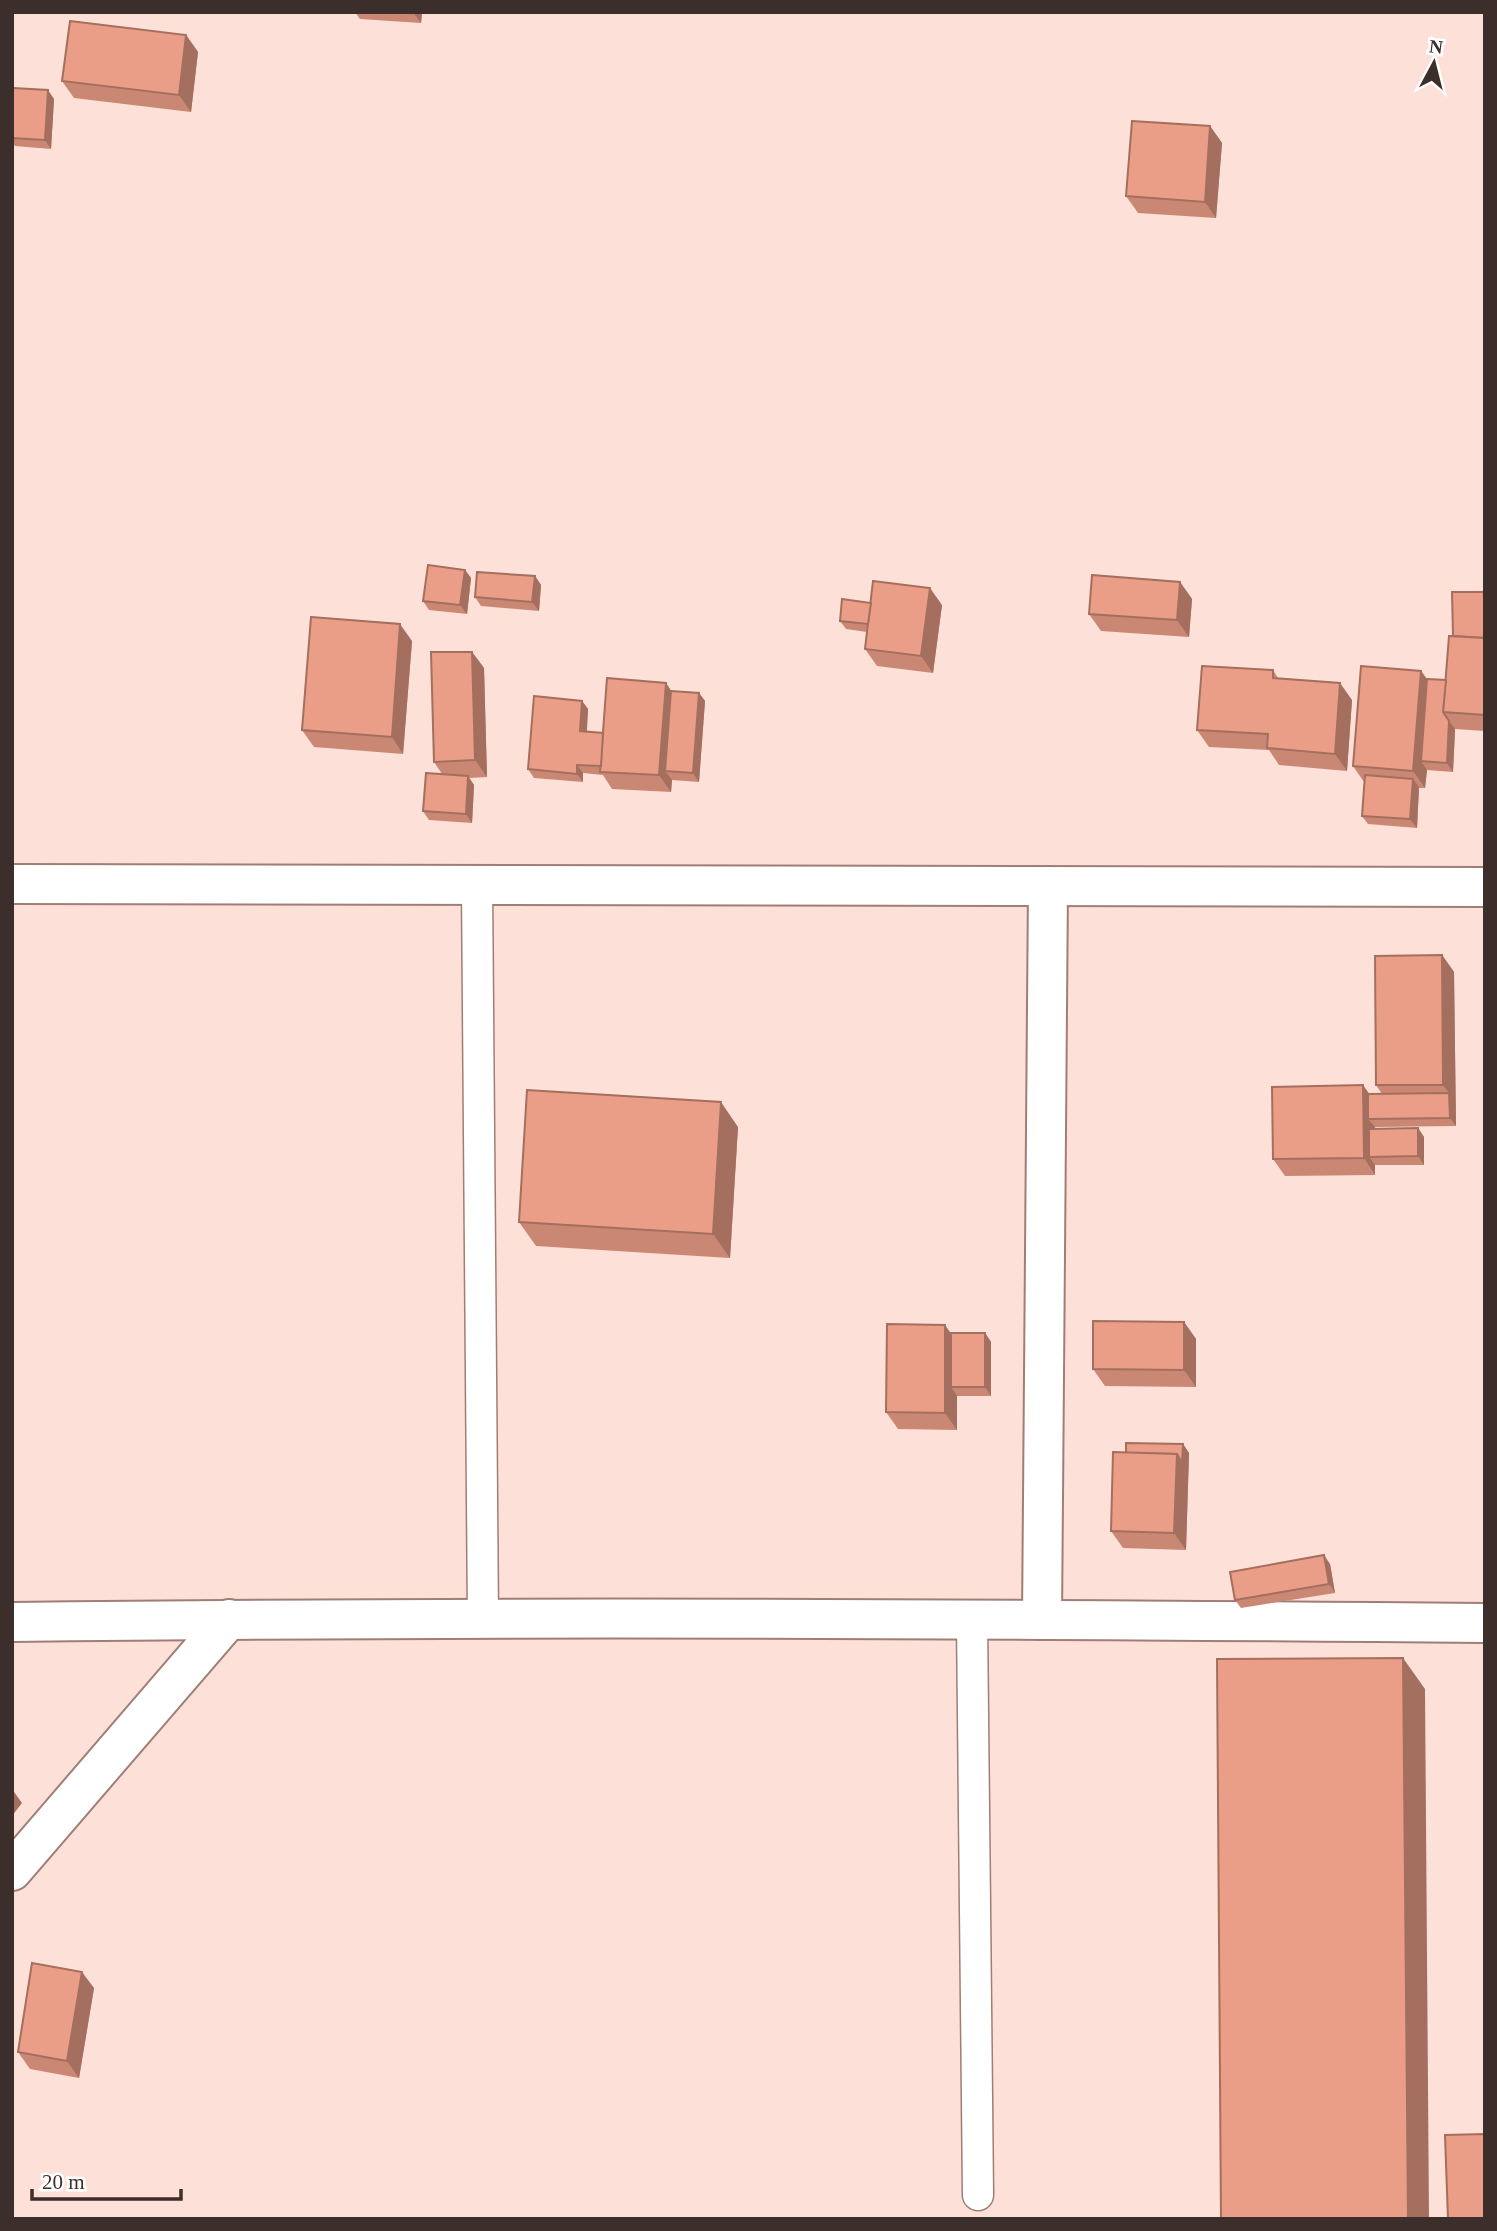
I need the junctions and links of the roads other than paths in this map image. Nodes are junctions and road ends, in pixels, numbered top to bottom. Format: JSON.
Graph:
{"nodes":[{"id":1,"x":12,"y":884,"type":"edge"},
{"id":2,"x":477,"y":884,"type":"junction"},
{"id":3,"x":1048,"y":886,"type":"junction"},
{"id":4,"x":1485,"y":887,"type":"edge"},
{"id":5,"x":229,"y":1619,"type":"junction"},
{"id":6,"x":972,"y":1619,"type":"junction"},
{"id":7,"x":483,"y":1620,"type":"junction"},
{"id":8,"x":1042,"y":1620,"type":"junction"},
{"id":9,"x":12,"y":1622,"type":"edge"},
{"id":10,"x":1485,"y":1623,"type":"edge"},
{"id":11,"x":12,"y":1871,"type":"edge"},
{"id":12,"x":978,"y":2195,"type":"dead end"}],
"edges":[{"from":1,"to":2,"type":"street"},
{"from":2,"to":3,"type":"street"},
{"from":2,"to":7,"type":"lane"},
{"from":3,"to":4,"type":"street"},
{"from":3,"to":8,"type":"street"},
{"from":5,"to":7,"type":"street"},
{"from":5,"to":9,"type":"street"},
{"from":5,"to":11,"type":"street"},
{"from":6,"to":7,"type":"street"},
{"from":6,"to":8,"type":"street"},
{"from":6,"to":12,"type":"lane"},
{"from":8,"to":10,"type":"street"}]}
